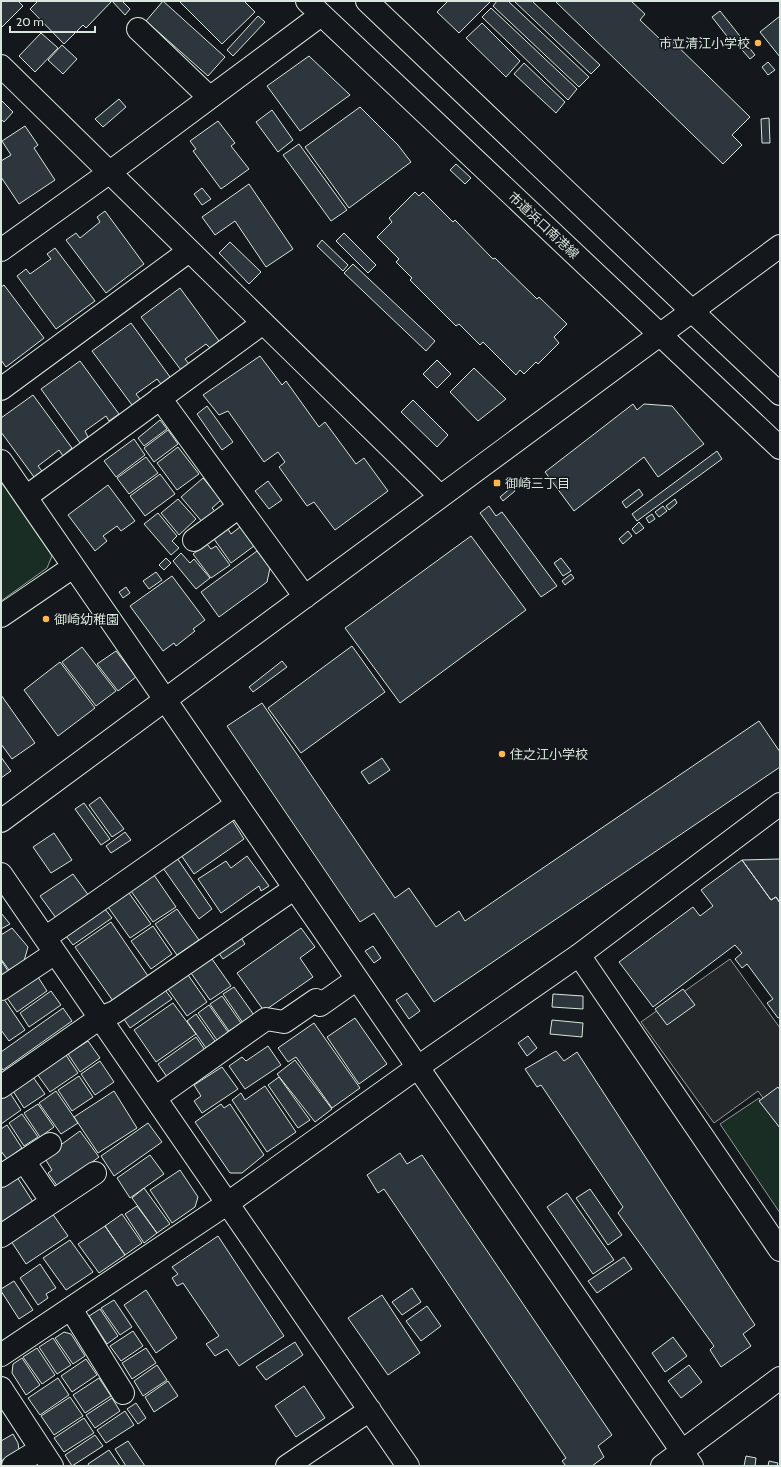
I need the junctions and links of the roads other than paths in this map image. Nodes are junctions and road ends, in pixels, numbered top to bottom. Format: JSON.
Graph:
{"nodes":[{"id":1,"x":367,"y":1,"type":"edge"},
{"id":2,"x":314,"y":8,"type":"edge"},
{"id":3,"x":138,"y":29,"type":"dead end"},
{"id":4,"x":1,"y":66,"type":"edge"},
{"id":5,"x":209,"y":97,"type":"junction"},
{"id":6,"x":110,"y":172,"type":"junction"},
{"id":7,"x":780,"y":246,"type":"edge"},
{"id":8,"x":1,"y":250,"type":"edge"},
{"id":9,"x":189,"y":251,"type":"junction"},
{"id":10,"x":692,"y":311,"type":"junction"},
{"id":11,"x":263,"y":323,"type":"junction"},
{"id":12,"x":660,"y":335,"type":"junction"},
{"id":13,"x":1,"y":389,"type":"edge"},
{"id":14,"x":780,"y":394,"type":"edge"},
{"id":15,"x":160,"y":398,"type":"junction"},
{"id":16,"x":780,"y":448,"type":"edge"},
{"id":17,"x":1,"y":461,"type":"edge"},
{"id":18,"x":440,"y":496,"type":"junction"},
{"id":19,"x":26,"y":497,"type":"junction"},
{"id":20,"x":240,"y":507,"type":"junction"},
{"id":21,"x":194,"y":540,"type":"dead end"},
{"id":22,"x":74,"y":566,"type":"junction"},
{"id":23,"x":305,"y":597,"type":"junction"},
{"id":24,"x":1,"y":616,"type":"edge"},
{"id":25,"x":165,"y":700,"type":"junction"},
{"id":26,"x":237,"y":804,"type":"junction"},
{"id":27,"x":778,"y":809,"type":"edge"},
{"id":28,"x":1,"y":821,"type":"edge"},
{"id":29,"x":1,"y":874,"type":"edge"},
{"id":30,"x":295,"y":888,"type":"junction"},
{"id":31,"x":50,"y":946,"type":"junction"},
{"id":32,"x":579,"y":955,"type":"junction"},
{"id":33,"x":357,"y":979,"type":"junction"},
{"id":34,"x":1,"y":989,"type":"edge"},
{"id":35,"x":100,"y":1018,"type":"junction"},
{"id":36,"x":418,"y":1067,"type":"junction"},
{"id":37,"x":1,"y":1087,"type":"edge"},
{"id":38,"x":155,"y":1098,"type":"junction"},
{"id":39,"x":50,"y":1144,"type":"dead end"},
{"id":40,"x":24,"y":1161,"type":"junction"},
{"id":41,"x":95,"y":1173,"type":"dead end"},
{"id":42,"x":1,"y":1176,"type":"edge"},
{"id":43,"x":52,"y":1202,"type":"junction"},
{"id":44,"x":228,"y":1203,"type":"junction"},
{"id":45,"x":1,"y":1236,"type":"edge"},
{"id":46,"x":780,"y":1250,"type":"edge"},
{"id":47,"x":71,"y":1309,"type":"junction"},
{"id":48,"x":1,"y":1356,"type":"edge"},
{"id":49,"x":780,"y":1378,"type":"edge"},
{"id":50,"x":1,"y":1388,"type":"edge"},
{"id":51,"x":123,"y":1393,"type":"dead end"},
{"id":52,"x":370,"y":1410,"type":"junction"},
{"id":53,"x":47,"y":1458,"type":"edge"},
{"id":54,"x":687,"y":1459,"type":"edge"},
{"id":55,"x":13,"y":1466,"type":"edge"},
{"id":56,"x":287,"y":1466,"type":"edge"},
{"id":57,"x":408,"y":1466,"type":"edge"},
{"id":58,"x":662,"y":1466,"type":"edge"}],
"edges":[{"from":1,"to":10,"type":"street"},
{"from":2,"to":5,"type":"street"},
{"from":2,"to":12,"type":"street","name":"市道浜口南港線"},
{"from":3,"to":5,"type":"street"},
{"from":4,"to":6,"type":"street"},
{"from":5,"to":6,"type":"street"},
{"from":6,"to":8,"type":"street"},
{"from":6,"to":9,"type":"street"},
{"from":7,"to":10,"type":"street"},
{"from":9,"to":11,"type":"street"},
{"from":9,"to":13,"type":"street"},
{"from":10,"to":12,"type":"street"},
{"from":10,"to":14,"type":"street"},
{"from":11,"to":15,"type":"street"},
{"from":11,"to":18,"type":"street"},
{"from":12,"to":16,"type":"street","name":"市道浜口南港線"},
{"from":12,"to":18,"type":"street"},
{"from":15,"to":19,"type":"street"},
{"from":15,"to":20,"type":"street"},
{"from":17,"to":19,"type":"street"},
{"from":18,"to":23,"type":"street"},
{"from":19,"to":22,"type":"street"},
{"from":20,"to":21,"type":"street"},
{"from":20,"to":23,"type":"street"},
{"from":22,"to":24,"type":"street"},
{"from":22,"to":25,"type":"street"},
{"from":23,"to":25,"type":"street"},
{"from":25,"to":26,"type":"street"},
{"from":25,"to":28,"type":"street"},
{"from":26,"to":30,"type":"street"},
{"from":26,"to":31,"type":"street"},
{"from":27,"to":32,"type":"street"},
{"from":29,"to":31,"type":"street"},
{"from":30,"to":33,"type":"street"},
{"from":30,"to":35,"type":"street"},
{"from":31,"to":34,"type":"street"},
{"from":31,"to":35,"type":"street"},
{"from":32,"to":36,"type":"street"},
{"from":32,"to":46,"type":"street"},
{"from":33,"to":36,"type":"street"},
{"from":33,"to":38,"type":"street"},
{"from":35,"to":37,"type":"street"},
{"from":35,"to":38,"type":"street"},
{"from":36,"to":44,"type":"street"},
{"from":36,"to":54,"type":"street"},
{"from":38,"to":44,"type":"street"},
{"from":39,"to":40,"type":"street"},
{"from":40,"to":42,"type":"street"},
{"from":40,"to":43,"type":"street"},
{"from":41,"to":43,"type":"street"},
{"from":43,"to":45,"type":"street"},
{"from":44,"to":47,"type":"street"},
{"from":44,"to":52,"type":"street"},
{"from":47,"to":48,"type":"street"},
{"from":47,"to":51,"type":"street"},
{"from":49,"to":54,"type":"street"},
{"from":50,"to":53,"type":"street"},
{"from":52,"to":56,"type":"street"},
{"from":52,"to":57,"type":"street"},
{"from":53,"to":55,"type":"street"},
{"from":54,"to":58,"type":"street"}]}
